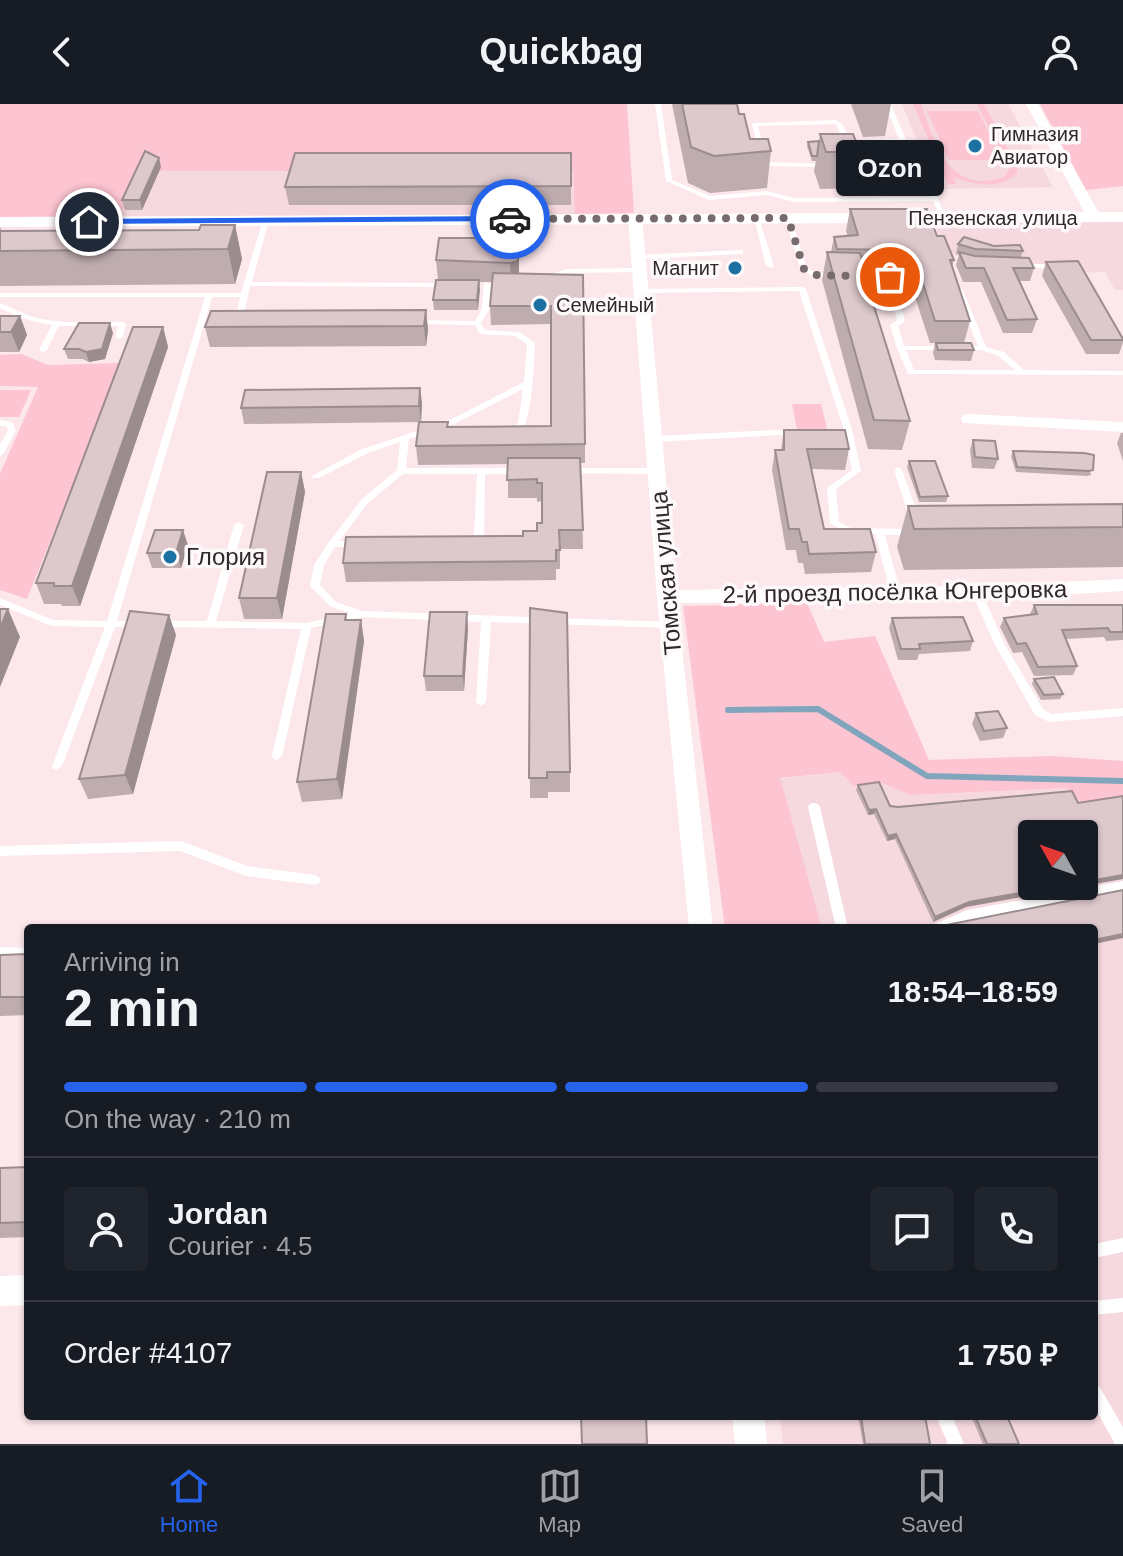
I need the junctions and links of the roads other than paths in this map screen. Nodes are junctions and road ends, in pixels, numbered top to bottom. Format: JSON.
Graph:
{"nodes":[{"id":1,"x":658,"y":104,"type":"edge"},
{"id":2,"x":888,"y":104,"type":"edge"},
{"id":3,"x":1032,"y":104,"type":"edge"},
{"id":4,"x":903,"y":141,"type":"junction"},
{"id":5,"x":846,"y":142,"type":"junction"},
{"id":6,"x":921,"y":165,"type":"junction"},
{"id":7,"x":854,"y":166,"type":"junction"},
{"id":8,"x":935,"y":199,"type":"junction"},
{"id":9,"x":1094,"y":217,"type":"junction"},
{"id":10,"x":1123,"y":217,"type":"edge"},
{"id":11,"x":635,"y":218,"type":"junction"},
{"id":12,"x":756,"y":218,"type":"junction"},
{"id":13,"x":788,"y":218,"type":"junction"},
{"id":14,"x":266,"y":220,"type":"junction"},
{"id":15,"x":932,"y":221,"type":"junction"},
{"id":16,"x":0,"y":222,"type":"edge"},
{"id":17,"x":740,"y":252,"type":"dead end"},
{"id":18,"x":637,"y":264,"type":"junction"},
{"id":19,"x":1010,"y":265,"type":"edge"},
{"id":20,"x":770,"y":266,"type":"dead end"},
{"id":21,"x":1059,"y":267,"type":"edge"},
{"id":22,"x":860,"y":276,"type":"junction"},
{"id":23,"x":539,"y":280,"type":"edge"},
{"id":24,"x":956,"y":283,"type":"edge"},
{"id":25,"x":248,"y":284,"type":"junction"},
{"id":26,"x":455,"y":285,"type":"edge"},
{"id":27,"x":471,"y":285,"type":"edge"},
{"id":28,"x":487,"y":285,"type":"junction"},
{"id":29,"x":511,"y":288,"type":"edge"},
{"id":30,"x":864,"y":288,"type":"edge"},
{"id":31,"x":640,"y":291,"type":"junction"},
{"id":32,"x":0,"y":295,"type":"edge"},
{"id":33,"x":209,"y":295,"type":"junction"},
{"id":34,"x":244,"y":295,"type":"junction"},
{"id":35,"x":0,"y":306,"type":"edge"},
{"id":36,"x":239,"y":321,"type":"junction"},
{"id":37,"x":226,"y":322,"type":"edge"},
{"id":38,"x":255,"y":322,"type":"edge"},
{"id":39,"x":398,"y":322,"type":"edge"},
{"id":40,"x":200,"y":323,"type":"junction"},
{"id":41,"x":213,"y":323,"type":"edge"},
{"id":42,"x":477,"y":323,"type":"junction"},
{"id":43,"x":56,"y":325,"type":"junction"},
{"id":44,"x":119,"y":337,"type":"dead end"},
{"id":45,"x":901,"y":348,"type":"junction"},
{"id":46,"x":983,"y":348,"type":"junction"},
{"id":47,"x":43,"y":350,"type":"dead end"},
{"id":48,"x":1021,"y":371,"type":"junction"},
{"id":49,"x":1123,"y":373,"type":"edge"},
{"id":50,"x":528,"y":383,"type":"junction"},
{"id":51,"x":969,"y":419,"type":"dead end"},
{"id":52,"x":0,"y":423,"type":"edge"},
{"id":53,"x":1123,"y":427,"type":"edge"},
{"id":54,"x":441,"y":429,"type":"junction"},
{"id":55,"x":456,"y":429,"type":"edge"},
{"id":56,"x":501,"y":429,"type":"edge"},
{"id":57,"x":848,"y":430,"type":"junction"},
{"id":58,"x":833,"y":431,"type":"edge"},
{"id":59,"x":802,"y":432,"type":"edge"},
{"id":60,"x":405,"y":438,"type":"junction"},
{"id":61,"x":654,"y":439,"type":"junction"},
{"id":62,"x":0,"y":453,"type":"edge"},
{"id":63,"x":898,"y":470,"type":"dead end"},
{"id":64,"x":401,"y":471,"type":"junction"},
{"id":65,"x":525,"y":471,"type":"edge"},
{"id":66,"x":554,"y":471,"type":"edge"},
{"id":67,"x":657,"y":471,"type":"junction"},
{"id":68,"x":481,"y":472,"type":"junction"},
{"id":69,"x":316,"y":476,"type":"dead end"},
{"id":70,"x":239,"y":525,"type":"dead end"},
{"id":71,"x":880,"y":534,"type":"junction"},
{"id":72,"x":465,"y":540,"type":"edge"},
{"id":73,"x":376,"y":543,"type":"edge"},
{"id":74,"x":332,"y":544,"type":"junction"},
{"id":75,"x":1123,"y":585,"type":"edge"},
{"id":76,"x":977,"y":593,"type":"junction"},
{"id":77,"x":896,"y":594,"type":"junction"},
{"id":78,"x":667,"y":597,"type":"junction"},
{"id":79,"x":0,"y":601,"type":"edge"},
{"id":80,"x":362,"y":614,"type":"junction"},
{"id":81,"x":486,"y":618,"type":"junction"},
{"id":82,"x":211,"y":623,"type":"junction"},
{"id":83,"x":111,"y":624,"type":"junction"},
{"id":84,"x":670,"y":625,"type":"junction"},
{"id":85,"x":307,"y":626,"type":"junction"},
{"id":86,"x":481,"y":702,"type":"dead end"},
{"id":87,"x":1123,"y":712,"type":"edge"},
{"id":88,"x":277,"y":756,"type":"dead end"},
{"id":89,"x":57,"y":766,"type":"dead end"},
{"id":90,"x":814,"y":807,"type":"dead end"},
{"id":91,"x":0,"y":851,"type":"edge"},
{"id":92,"x":315,"y":880,"type":"dead end"},
{"id":93,"x":1123,"y":886,"type":"edge"},
{"id":94,"x":701,"y":924,"type":"edge"},
{"id":95,"x":841,"y":924,"type":"edge"},
{"id":96,"x":948,"y":924,"type":"edge"},
{"id":97,"x":0,"y":952,"type":"edge"},
{"id":98,"x":24,"y":953,"type":"edge"},
{"id":99,"x":1123,"y":1245,"type":"edge"},
{"id":100,"x":1098,"y":1250,"type":"edge"},
{"id":101,"x":24,"y":1290,"type":"edge"},
{"id":102,"x":0,"y":1291,"type":"edge"},
{"id":103,"x":1123,"y":1305,"type":"edge"},
{"id":104,"x":1098,"y":1308,"type":"edge"},
{"id":105,"x":1098,"y":1398,"type":"edge"},
{"id":106,"x":748,"y":1420,"type":"edge"},
{"id":107,"x":946,"y":1420,"type":"edge"},
{"id":108,"x":1123,"y":1443,"type":"edge"},
{"id":109,"x":751,"y":1444,"type":"edge"},
{"id":110,"x":956,"y":1444,"type":"edge"}],
"edges":[{"from":1,"to":8,"type":"lane"},
{"from":2,"to":4,"type":"lane"},
{"from":3,"to":9,"type":"street"},
{"from":4,"to":5,"type":"lane"},
{"from":4,"to":6,"type":"lane"},
{"from":5,"to":7,"type":"lane"},
{"from":5,"to":7,"type":"lane"},
{"from":6,"to":7,"type":"lane"},
{"from":6,"to":8,"type":"lane"},
{"from":8,"to":15,"type":"lane"},
{"from":9,"to":10,"type":"street","name":"Пензенская улица"},
{"from":9,"to":15,"type":"street","name":"Пензенская улица"},
{"from":11,"to":12,"type":"street","name":"Пензенская улица"},
{"from":11,"to":14,"type":"street","name":"Пензенская улица"},
{"from":11,"to":18,"type":"street","name":"Томская улица"},
{"from":12,"to":13,"type":"street","name":"Пензенская улица"},
{"from":12,"to":20,"type":"lane"},
{"from":13,"to":15,"type":"street","name":"Пензенская улица"},
{"from":13,"to":22,"type":"lane"},
{"from":14,"to":16,"type":"street","name":"Пензенская улица"},
{"from":14,"to":25,"type":"lane"},
{"from":17,"to":18,"type":"lane"},
{"from":18,"to":23,"type":"lane"},
{"from":18,"to":31,"type":"street","name":"Томская улица"},
{"from":19,"to":21,"type":"lane"},
{"from":22,"to":30,"type":"lane"},
{"from":22,"to":45,"type":"lane"},
{"from":24,"to":46,"type":"lane"},
{"from":25,"to":26,"type":"lane"},
{"from":25,"to":34,"type":"lane"},
{"from":27,"to":28,"type":"lane"},
{"from":28,"to":29,"type":"lane"},
{"from":28,"to":42,"type":"lane"},
{"from":31,"to":57,"type":"lane"},
{"from":31,"to":61,"type":"street","name":"Томская улица"},
{"from":32,"to":33,"type":"lane"},
{"from":33,"to":34,"type":"lane"},
{"from":33,"to":40,"type":"lane"},
{"from":34,"to":36,"type":"lane"},
{"from":35,"to":43,"type":"lane"},
{"from":36,"to":37,"type":"lane"},
{"from":36,"to":38,"type":"lane"},
{"from":39,"to":42,"type":"lane"},
{"from":40,"to":41,"type":"lane"},
{"from":40,"to":83,"type":"lane"},
{"from":42,"to":50,"type":"lane"},
{"from":43,"to":44,"type":"lane"},
{"from":43,"to":47,"type":"lane"},
{"from":45,"to":46,"type":"lane"},
{"from":45,"to":48,"type":"lane"},
{"from":46,"to":48,"type":"lane"},
{"from":48,"to":49,"type":"lane"},
{"from":50,"to":54,"type":"lane"},
{"from":50,"to":56,"type":"lane"},
{"from":51,"to":53,"type":"street"},
{"from":52,"to":62,"type":"lane"},
{"from":54,"to":55,"type":"lane"},
{"from":54,"to":60,"type":"lane"},
{"from":57,"to":58,"type":"lane"},
{"from":57,"to":71,"type":"lane"},
{"from":59,"to":61,"type":"lane"},
{"from":60,"to":64,"type":"lane"},
{"from":60,"to":69,"type":"lane"},
{"from":61,"to":67,"type":"street","name":"Томская улица"},
{"from":63,"to":71,"type":"lane"},
{"from":64,"to":68,"type":"lane"},
{"from":64,"to":74,"type":"lane"},
{"from":65,"to":68,"type":"lane"},
{"from":66,"to":67,"type":"lane"},
{"from":67,"to":78,"type":"street","name":"Томская улица"},
{"from":68,"to":72,"type":"lane"},
{"from":70,"to":82,"type":"lane"},
{"from":71,"to":77,"type":"lane"},
{"from":73,"to":74,"type":"lane"},
{"from":74,"to":80,"type":"lane"},
{"from":75,"to":76,"type":"street","name":"2-й проезд посёлка Юнгеровка"},
{"from":76,"to":77,"type":"street","name":"2-й проезд посёлка Юнгеровка"},
{"from":76,"to":87,"type":"lane"},
{"from":77,"to":78,"type":"street","name":"2-й проезд посёлка Юнгеровка"},
{"from":78,"to":84,"type":"street","name":"Томская улица"},
{"from":79,"to":83,"type":"lane"},
{"from":80,"to":81,"type":"lane"},
{"from":80,"to":85,"type":"lane"},
{"from":81,"to":84,"type":"lane"},
{"from":81,"to":86,"type":"lane"},
{"from":82,"to":83,"type":"lane"},
{"from":82,"to":85,"type":"lane"},
{"from":83,"to":89,"type":"lane"},
{"from":84,"to":94,"type":"street","name":"Томская улица"},
{"from":85,"to":88,"type":"lane"},
{"from":90,"to":95,"type":"lane"},
{"from":91,"to":92,"type":"lane"},
{"from":93,"to":96,"type":"lane"},
{"from":97,"to":98,"type":"lane"},
{"from":99,"to":100,"type":"lane"},
{"from":101,"to":102,"type":"street"},
{"from":103,"to":104,"type":"lane"},
{"from":105,"to":108,"type":"lane"},
{"from":106,"to":109,"type":"street"},
{"from":107,"to":110,"type":"lane"}]}
